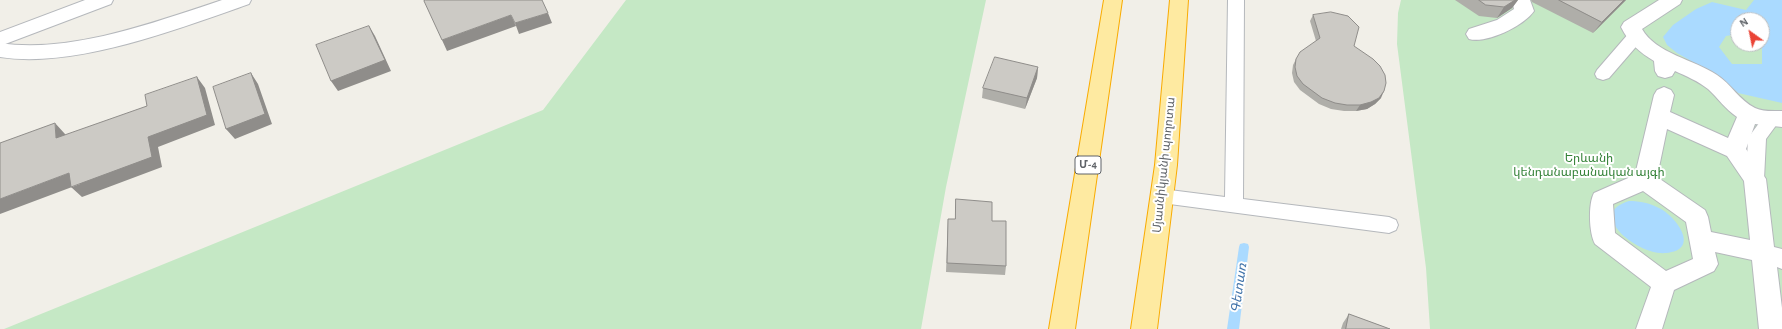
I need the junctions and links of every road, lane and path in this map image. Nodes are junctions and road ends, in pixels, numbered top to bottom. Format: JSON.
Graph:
{"nodes":[{"id":1,"x":104,"y":0,"type":"edge"},
{"id":2,"x":242,"y":0,"type":"edge"},
{"id":3,"x":1113,"y":0,"type":"edge"},
{"id":4,"x":1179,"y":0,"type":"edge"},
{"id":5,"x":1236,"y":0,"type":"edge"},
{"id":6,"x":1521,"y":0,"type":"edge"},
{"id":7,"x":1673,"y":0,"type":"edge"},
{"id":8,"x":1476,"y":34,"type":"dead end"},
{"id":9,"x":1635,"y":37,"type":"junction"},
{"id":10,"x":0,"y":39,"type":"edge"},
{"id":11,"x":0,"y":50,"type":"edge"},
{"id":12,"x":1604,"y":74,"type":"dead end"},
{"id":13,"x":1749,"y":115,"type":"junction"},
{"id":14,"x":1777,"y":120,"type":"edge"},
{"id":15,"x":1737,"y":146,"type":"junction"},
{"id":16,"x":1755,"y":179,"type":"junction"},
{"id":17,"x":1645,"y":180,"type":"junction"},
{"id":18,"x":1162,"y":196,"type":"junction"},
{"id":19,"x":1234,"y":206,"type":"junction"},
{"id":20,"x":1389,"y":225,"type":"dead end"},
{"id":21,"x":1701,"y":239,"type":"junction"},
{"id":22,"x":1773,"y":256,"type":"edge"},
{"id":23,"x":1664,"y":283,"type":"junction"},
{"id":24,"x":1062,"y":329,"type":"edge"},
{"id":25,"x":1144,"y":329,"type":"edge"},
{"id":26,"x":1649,"y":329,"type":"edge"},
{"id":27,"x":1772,"y":329,"type":"edge"}],
"edges":[{"from":1,"to":10,"type":"street"},
{"from":2,"to":11,"type":"street"},
{"from":3,"to":24,"type":"highway","number":"Մ-4"},
{"from":4,"to":18,"type":"highway","name":"Մյասնիկյանի պողոտա"},
{"from":5,"to":19,"type":"lane"},
{"from":6,"to":8,"type":"street"},
{"from":7,"to":9,"type":"street"},
{"from":9,"to":12,"type":"lane"},
{"from":9,"to":13,"type":"street"},
{"from":13,"to":14,"type":"street"},
{"from":13,"to":15,"type":"street"},
{"from":14,"to":16,"type":"lane"},
{"from":15,"to":16,"type":"street"},
{"from":15,"to":17,"type":"street"},
{"from":16,"to":22,"type":"street"},
{"from":17,"to":21,"type":"street"},
{"from":17,"to":23,"type":"street"},
{"from":18,"to":19,"type":"lane"},
{"from":18,"to":25,"type":"highway","name":"Մյասնիկյանի պողոտա"},
{"from":19,"to":20,"type":"lane"},
{"from":21,"to":22,"type":"street"},
{"from":21,"to":23,"type":"street"},
{"from":22,"to":27,"type":"street"},
{"from":23,"to":26,"type":"street"}]}
